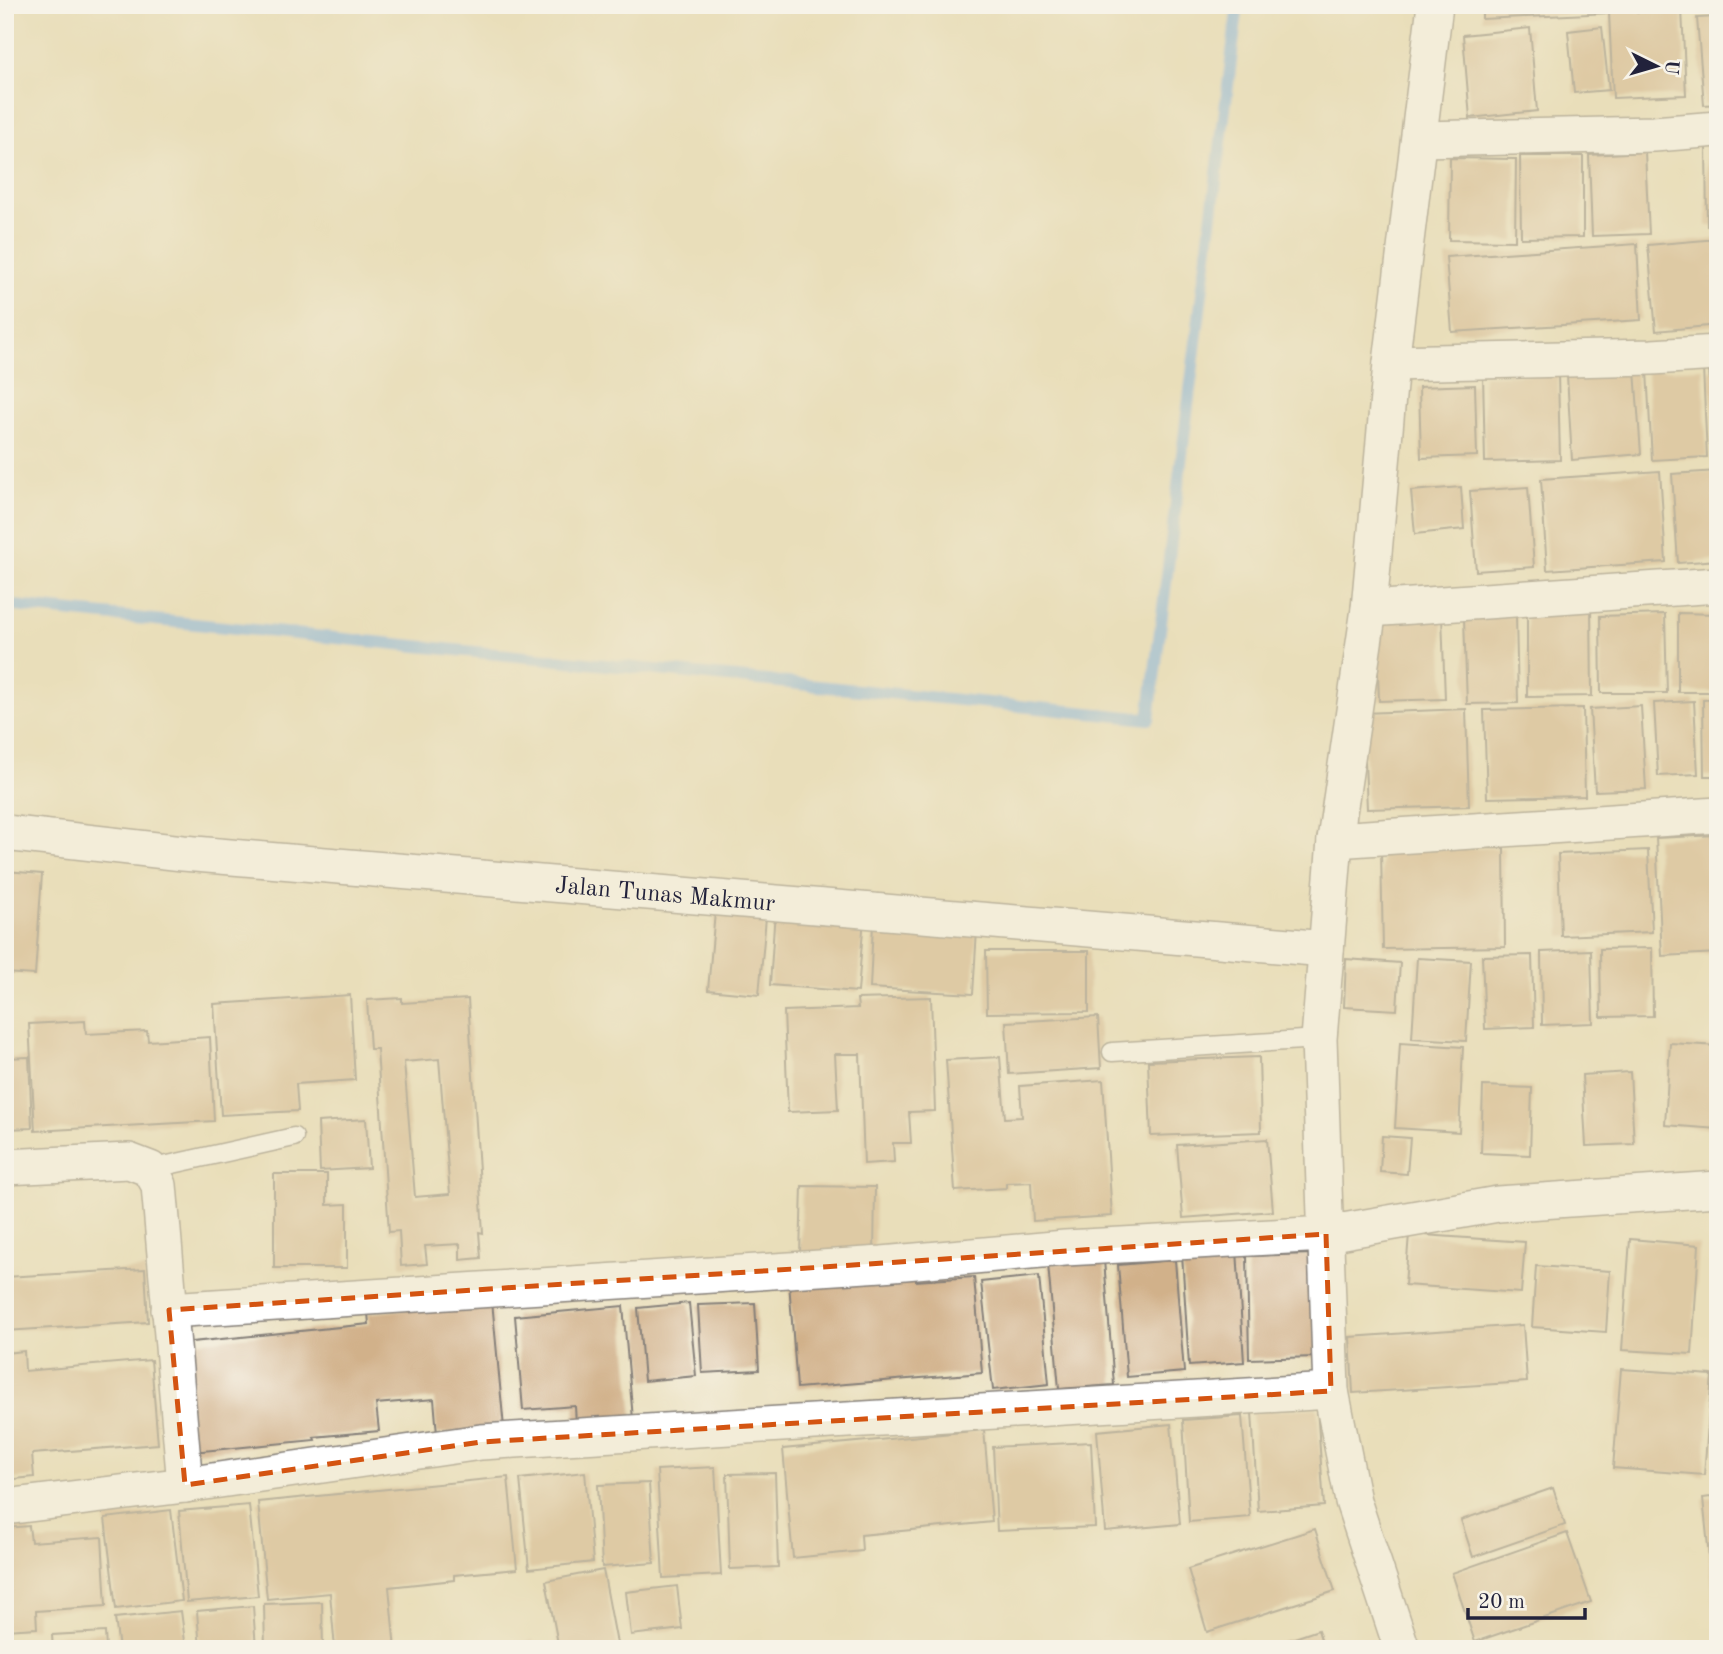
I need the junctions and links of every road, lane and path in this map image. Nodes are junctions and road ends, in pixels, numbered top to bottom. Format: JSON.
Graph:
{"nodes":[{"id":1,"x":1435,"y":5,"type":"edge"},
{"id":2,"x":1718,"y":129,"type":"edge"},
{"id":3,"x":1420,"y":139,"type":"junction"},
{"id":4,"x":1718,"y":353,"type":"edge"},
{"id":5,"x":1391,"y":363,"type":"junction"},
{"id":6,"x":1718,"y":585,"type":"edge"},
{"id":7,"x":1369,"y":609,"type":"junction"},
{"id":8,"x":1718,"y":815,"type":"edge"},
{"id":9,"x":5,"y":833,"type":"edge"},
{"id":10,"x":1335,"y":839,"type":"junction"},
{"id":11,"x":1326,"y":949,"type":"junction"},
{"id":12,"x":1319,"y":1039,"type":"junction"},
{"id":13,"x":1112,"y":1052,"type":"dead end"},
{"id":14,"x":294,"y":1137,"type":"dead end"},
{"id":15,"x":5,"y":1167,"type":"edge"},
{"id":16,"x":150,"y":1169,"type":"junction"},
{"id":17,"x":1718,"y":1189,"type":"edge"},
{"id":18,"x":1326,"y":1234,"type":"junction"},
{"id":19,"x":169,"y":1310,"type":"junction"},
{"id":20,"x":1331,"y":1391,"type":"junction"},
{"id":21,"x":185,"y":1485,"type":"junction"},
{"id":22,"x":5,"y":1507,"type":"edge"},
{"id":23,"x":1402,"y":1649,"type":"edge"}],
"edges":[{"from":1,"to":3,"type":"street"},
{"from":2,"to":3,"type":"street"},
{"from":3,"to":5,"type":"street"},
{"from":4,"to":5,"type":"street"},
{"from":5,"to":7,"type":"street"},
{"from":6,"to":7,"type":"street"},
{"from":7,"to":10,"type":"street"},
{"from":8,"to":10,"type":"street"},
{"from":9,"to":11,"type":"street","name":"Jalan Tunas Makmur"},
{"from":10,"to":11,"type":"street"},
{"from":11,"to":12,"type":"street"},
{"from":12,"to":13,"type":"lane"},
{"from":12,"to":18,"type":"street"},
{"from":14,"to":16,"type":"lane"},
{"from":15,"to":16,"type":"street"},
{"from":16,"to":19,"type":"street"},
{"from":17,"to":18,"type":"street"},
{"from":18,"to":19,"type":"street"},
{"from":18,"to":20,"type":"street"},
{"from":19,"to":21,"type":"street"},
{"from":20,"to":21,"type":"street"},
{"from":20,"to":23,"type":"street"},
{"from":21,"to":22,"type":"street"}]}
